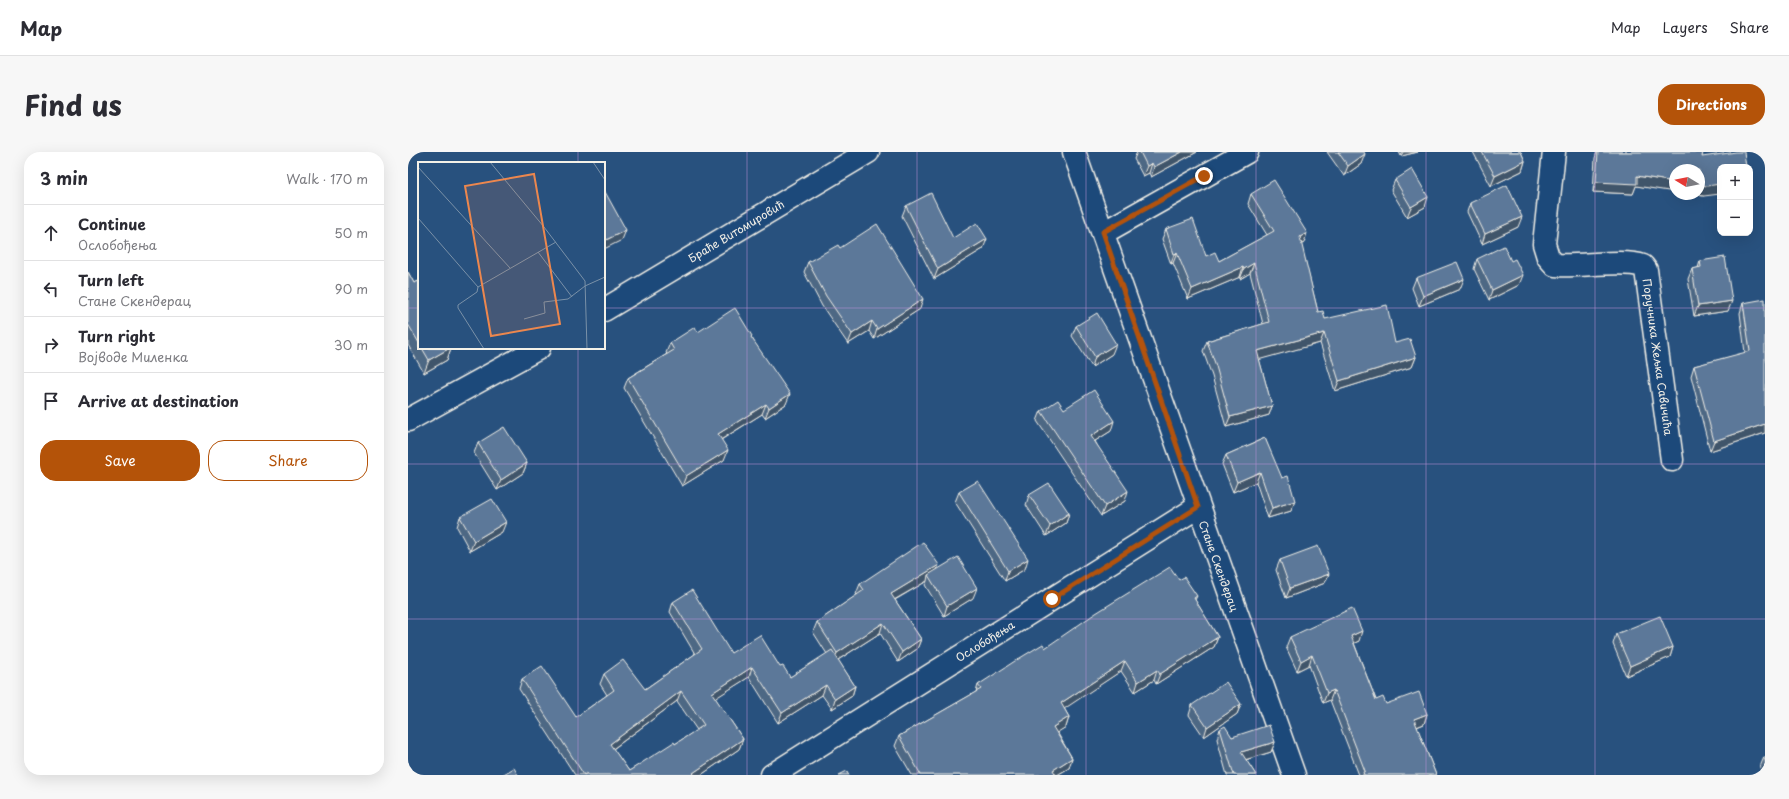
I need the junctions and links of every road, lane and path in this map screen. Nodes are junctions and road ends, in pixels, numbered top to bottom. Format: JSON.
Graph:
{"nodes":[{"id":1,"x":868,"y":152,"type":"edge"},
{"id":2,"x":1074,"y":152,"type":"edge"},
{"id":3,"x":1247,"y":152,"type":"edge"},
{"id":4,"x":1554,"y":152,"type":"edge"},
{"id":5,"x":1103,"y":232,"type":"junction"},
{"id":6,"x":605,"y":309,"type":"edge"},
{"id":7,"x":537,"y":349,"type":"edge"},
{"id":8,"x":408,"y":420,"type":"edge"},
{"id":9,"x":1672,"y":460,"type":"dead end"},
{"id":10,"x":1198,"y":507,"type":"junction"},
{"id":11,"x":772,"y":775,"type":"edge"},
{"id":12,"x":1294,"y":775,"type":"edge"}],
"edges":[{"from":1,"to":6,"type":"street","name":"Браће Витомировић"},
{"from":2,"to":5,"type":"street","name":"Стане Скендерац"},
{"from":3,"to":5,"type":"street"},
{"from":4,"to":9,"type":"street","name":"Поручника Жељка Савичића"},
{"from":5,"to":10,"type":"street","name":"Стане Скендерац"},
{"from":7,"to":8,"type":"street"},
{"from":10,"to":11,"type":"street","name":"Ослобођења"},
{"from":10,"to":12,"type":"street","name":"Стане Скендерац"}]}
